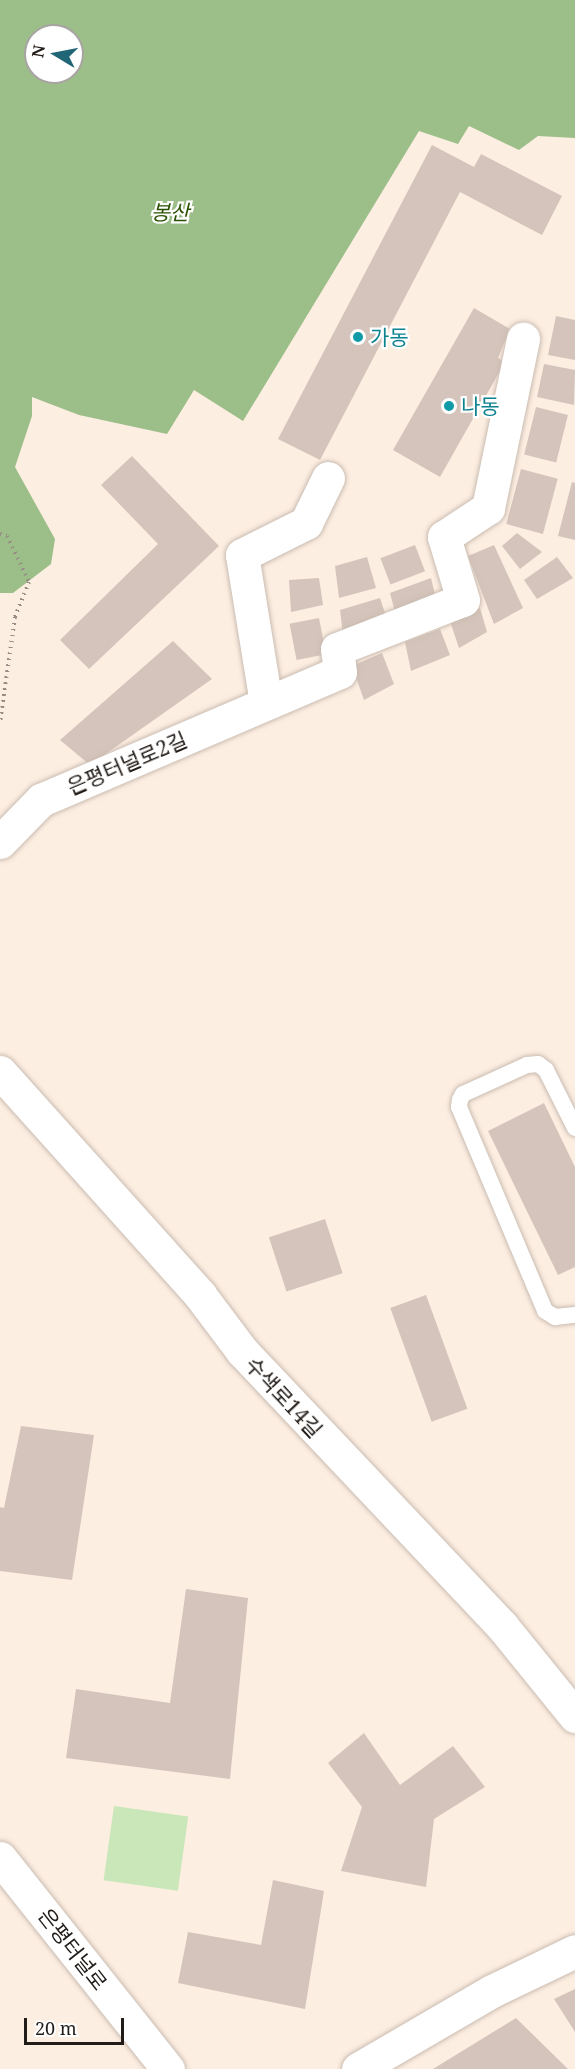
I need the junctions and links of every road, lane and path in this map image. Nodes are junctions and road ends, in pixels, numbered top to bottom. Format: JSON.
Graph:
{"nodes":[{"id":1,"x":523,"y":339,"type":"dead end"},
{"id":2,"x":328,"y":478,"type":"dead end"},
{"id":3,"x":0,"y":534,"type":"edge"},
{"id":4,"x":266,"y":704,"type":"junction"},
{"id":5,"x":0,"y":723,"type":"edge"},
{"id":6,"x":0,"y":842,"type":"edge"},
{"id":7,"x":0,"y":1072,"type":"edge"},
{"id":8,"x":575,"y":1128,"type":"edge"},
{"id":9,"x":575,"y":1315,"type":"edge"},
{"id":10,"x":575,"y":1716,"type":"edge"},
{"id":11,"x":0,"y":1858,"type":"edge"},
{"id":12,"x":575,"y":1951,"type":"edge"},
{"id":13,"x":168,"y":2069,"type":"edge"},
{"id":14,"x":358,"y":2069,"type":"edge"}],
"edges":[{"from":1,"to":4,"type":"street","name":"은평터널로2길"},
{"from":2,"to":4,"type":"street"},
{"from":3,"to":5,"type":"path"},
{"from":4,"to":6,"type":"street","name":"은평터널로2길"},
{"from":7,"to":10,"type":"street","name":"수색로14길"},
{"from":8,"to":9,"type":"lane"},
{"from":11,"to":13,"type":"street","name":"은평터널로"},
{"from":12,"to":14,"type":"street"}]}
